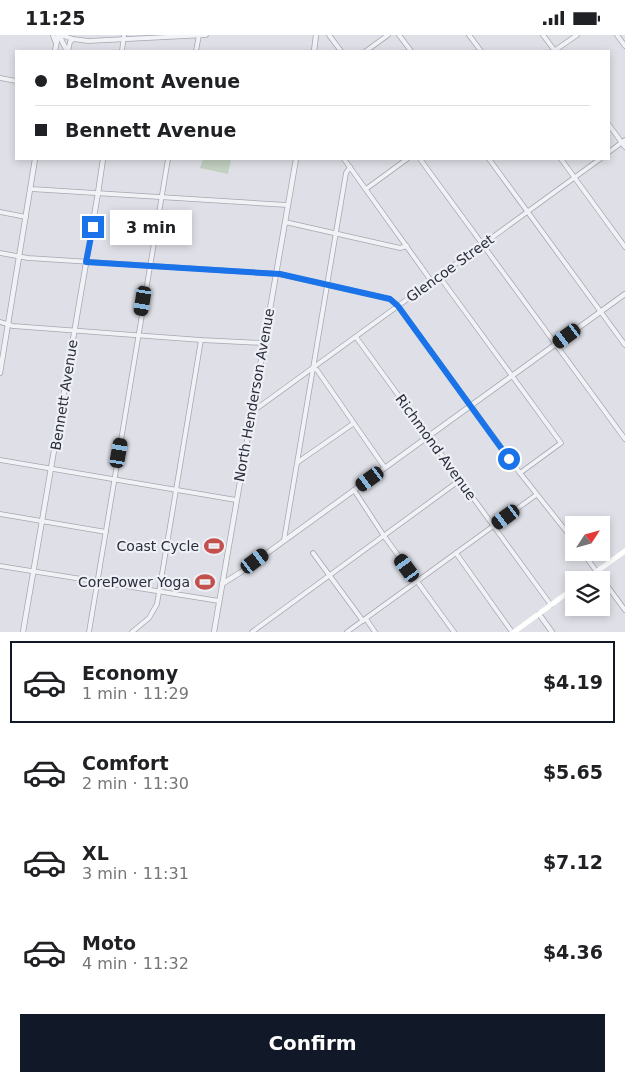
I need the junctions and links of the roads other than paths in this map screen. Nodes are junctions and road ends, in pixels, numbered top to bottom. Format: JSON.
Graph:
{"nodes":[{"id":1,"x":53,"y":35,"type":"edge"},
{"id":2,"x":59,"y":35,"type":"edge"},
{"id":3,"x":199,"y":35,"type":"edge"},
{"id":4,"x":206,"y":35,"type":"edge"},
{"id":5,"x":316,"y":35,"type":"edge"},
{"id":6,"x":329,"y":35,"type":"edge"},
{"id":7,"x":388,"y":35,"type":"edge"},
{"id":8,"x":399,"y":35,"type":"edge"},
{"id":9,"x":469,"y":35,"type":"edge"},
{"id":10,"x":543,"y":35,"type":"edge"},
{"id":11,"x":577,"y":35,"type":"edge"},
{"id":12,"x":617,"y":35,"type":"edge"},
{"id":13,"x":124,"y":37,"type":"edge"},
{"id":14,"x":73,"y":39,"type":"junction"},
{"id":15,"x":56,"y":43,"type":"junction"},
{"id":16,"x":625,"y":46,"type":"edge"},
{"id":17,"x":55,"y":50,"type":"edge"},
{"id":18,"x":66,"y":50,"type":"edge"},
{"id":19,"x":67,"y":50,"type":"edge"},
{"id":20,"x":122,"y":50,"type":"edge"},
{"id":21,"x":196,"y":50,"type":"edge"},
{"id":22,"x":314,"y":50,"type":"edge"},
{"id":23,"x":340,"y":50,"type":"edge"},
{"id":24,"x":367,"y":50,"type":"edge"},
{"id":25,"x":410,"y":50,"type":"edge"},
{"id":26,"x":480,"y":50,"type":"edge"},
{"id":27,"x":554,"y":50,"type":"edge"},
{"id":28,"x":556,"y":50,"type":"edge"},
{"id":29,"x":0,"y":79,"type":"edge"},
{"id":30,"x":15,"y":81,"type":"edge"},
{"id":31,"x":610,"y":126,"type":"edge"},
{"id":32,"x":623,"y":141,"type":"edge"},
{"id":33,"x":625,"y":147,"type":"edge"},
{"id":34,"x":610,"y":151,"type":"edge"},
{"id":35,"x":35,"y":160,"type":"edge"},
{"id":36,"x":103,"y":160,"type":"edge"},
{"id":37,"x":168,"y":160,"type":"edge"},
{"id":38,"x":296,"y":160,"type":"edge"},
{"id":39,"x":345,"y":160,"type":"edge"},
{"id":40,"x":406,"y":160,"type":"edge"},
{"id":41,"x":421,"y":160,"type":"edge"},
{"id":42,"x":491,"y":160,"type":"edge"},
{"id":43,"x":561,"y":160,"type":"edge"},
{"id":44,"x":599,"y":160,"type":"edge"},
{"id":45,"x":350,"y":167,"type":"junction"},
{"id":46,"x":574,"y":177,"type":"junction"},
{"id":47,"x":31,"y":189,"type":"junction"},
{"id":48,"x":366,"y":189,"type":"junction"},
{"id":49,"x":98,"y":193,"type":"junction"},
{"id":50,"x":161,"y":197,"type":"junction"},
{"id":51,"x":287,"y":205,"type":"junction"},
{"id":52,"x":528,"y":211,"type":"junction"},
{"id":53,"x":0,"y":212,"type":"edge"},
{"id":54,"x":26,"y":217,"type":"junction"},
{"id":55,"x":285,"y":222,"type":"junction"},
{"id":56,"x":335,"y":233,"type":"junction"},
{"id":57,"x":483,"y":244,"type":"junction"},
{"id":58,"x":407,"y":246,"type":"junction"},
{"id":59,"x":625,"y":247,"type":"edge"},
{"id":60,"x":0,"y":253,"type":"edge"},
{"id":61,"x":19,"y":257,"type":"junction"},
{"id":62,"x":86,"y":262,"type":"junction"},
{"id":63,"x":149,"y":266,"type":"junction"},
{"id":64,"x":275,"y":274,"type":"junction"},
{"id":65,"x":439,"y":276,"type":"junction"},
{"id":66,"x":432,"y":282,"type":"junction"},
{"id":67,"x":326,"y":284,"type":"junction"},
{"id":68,"x":625,"y":294,"type":"edge"},
{"id":69,"x":398,"y":306,"type":"junction"},
{"id":70,"x":600,"y":312,"type":"junction"},
{"id":71,"x":0,"y":322,"type":"edge"},
{"id":72,"x":9,"y":325,"type":"junction"},
{"id":73,"x":74,"y":331,"type":"junction"},
{"id":74,"x":138,"y":335,"type":"junction"},
{"id":75,"x":356,"y":337,"type":"junction"},
{"id":76,"x":201,"y":340,"type":"junction"},
{"id":77,"x":264,"y":343,"type":"junction"},
{"id":78,"x":556,"y":344,"type":"junction"},
{"id":79,"x":625,"y":345,"type":"edge"},
{"id":80,"x":314,"y":367,"type":"junction"},
{"id":81,"x":0,"y":373,"type":"edge"},
{"id":82,"x":512,"y":376,"type":"junction"},
{"id":83,"x":470,"y":406,"type":"junction"},
{"id":84,"x":251,"y":413,"type":"junction"},
{"id":85,"x":354,"y":423,"type":"junction"},
{"id":86,"x":623,"y":433,"type":"edge"},
{"id":87,"x":428,"y":436,"type":"junction"},
{"id":88,"x":625,"y":439,"type":"edge"},
{"id":89,"x":0,"y":460,"type":"edge"},
{"id":90,"x":298,"y":462,"type":"junction"},
{"id":91,"x":385,"y":467,"type":"junction"},
{"id":92,"x":51,"y":469,"type":"junction"},
{"id":93,"x":520,"y":473,"type":"junction"},
{"id":94,"x":115,"y":480,"type":"junction"},
{"id":95,"x":460,"y":480,"type":"junction"},
{"id":96,"x":176,"y":490,"type":"junction"},
{"id":97,"x":354,"y":490,"type":"junction"},
{"id":98,"x":536,"y":495,"type":"junction"},
{"id":99,"x":236,"y":500,"type":"junction"},
{"id":100,"x":0,"y":514,"type":"edge"},
{"id":101,"x":42,"y":521,"type":"junction"},
{"id":102,"x":494,"y":525,"type":"junction"},
{"id":103,"x":565,"y":530,"type":"edge"},
{"id":104,"x":106,"y":532,"type":"junction"},
{"id":105,"x":384,"y":536,"type":"junction"},
{"id":106,"x":284,"y":540,"type":"junction"},
{"id":107,"x":625,"y":551,"type":"edge"},
{"id":108,"x":313,"y":553,"type":"dead end"},
{"id":109,"x":456,"y":553,"type":"junction"},
{"id":110,"x":589,"y":561,"type":"edge"},
{"id":111,"x":0,"y":566,"type":"edge"},
{"id":112,"x":33,"y":571,"type":"junction"},
{"id":113,"x":597,"y":571,"type":"joint"},
{"id":114,"x":329,"y":575,"type":"junction"},
{"id":115,"x":98,"y":582,"type":"junction"},
{"id":116,"x":417,"y":582,"type":"junction"},
{"id":117,"x":222,"y":584,"type":"junction"},
{"id":118,"x":610,"y":589,"type":"edge"},
{"id":119,"x":158,"y":592,"type":"junction"},
{"id":120,"x":565,"y":595,"type":"edge"},
{"id":121,"x":219,"y":601,"type":"junction"},
{"id":122,"x":552,"y":605,"type":"junction"},
{"id":123,"x":625,"y":610,"type":"edge"},
{"id":124,"x":539,"y":614,"type":"junction"},
{"id":125,"x":364,"y":620,"type":"junction"},
{"id":126,"x":23,"y":632,"type":"edge"},
{"id":127,"x":89,"y":632,"type":"edge"},
{"id":128,"x":132,"y":632,"type":"edge"},
{"id":129,"x":214,"y":632,"type":"edge"},
{"id":130,"x":252,"y":632,"type":"edge"},
{"id":131,"x":347,"y":632,"type":"edge"},
{"id":132,"x":375,"y":632,"type":"edge"},
{"id":133,"x":454,"y":632,"type":"edge"},
{"id":134,"x":513,"y":632,"type":"edge"},
{"id":135,"x":552,"y":632,"type":"edge"}],
"edges":[{"from":1,"to":15,"type":"street"},
{"from":2,"to":14,"type":"street"},
{"from":2,"to":15,"type":"street"},
{"from":2,"to":18,"type":"street"},
{"from":3,"to":4,"type":"street"},
{"from":3,"to":13,"type":"street"},
{"from":3,"to":21,"type":"street"},
{"from":5,"to":22,"type":"street"},
{"from":6,"to":23,"type":"street"},
{"from":7,"to":24,"type":"street"},
{"from":8,"to":25,"type":"street"},
{"from":9,"to":26,"type":"street"},
{"from":10,"to":27,"type":"street"},
{"from":11,"to":28,"type":"street"},
{"from":12,"to":16,"type":"street"},
{"from":13,"to":14,"type":"street"},
{"from":13,"to":20,"type":"street"},
{"from":14,"to":19,"type":"street"},
{"from":15,"to":17,"type":"street"},
{"from":29,"to":30,"type":"street"},
{"from":31,"to":32,"type":"street"},
{"from":32,"to":33,"type":"street"},
{"from":32,"to":34,"type":"street"},
{"from":35,"to":47,"type":"street"},
{"from":36,"to":49,"type":"street","name":"Bennett Avenue"},
{"from":37,"to":50,"type":"street"},
{"from":38,"to":51,"type":"street","name":"North Henderson Avenue"},
{"from":39,"to":45,"type":"street"},
{"from":40,"to":48,"type":"street"},
{"from":41,"to":57,"type":"street"},
{"from":42,"to":52,"type":"street"},
{"from":43,"to":46,"type":"street"},
{"from":44,"to":46,"type":"street","name":"Glencoe Street"},
{"from":45,"to":48,"type":"street"},
{"from":45,"to":56,"type":"street"},
{"from":46,"to":52,"type":"street","name":"Glencoe Street"},
{"from":46,"to":59,"type":"street"},
{"from":47,"to":49,"type":"street"},
{"from":47,"to":54,"type":"street"},
{"from":48,"to":58,"type":"street"},
{"from":49,"to":50,"type":"street"},
{"from":49,"to":62,"type":"street","name":"Bennett Avenue"},
{"from":50,"to":51,"type":"street"},
{"from":50,"to":63,"type":"street"},
{"from":51,"to":55,"type":"street","name":"North Henderson Avenue"},
{"from":52,"to":57,"type":"street","name":"Glencoe Street"},
{"from":52,"to":70,"type":"street"},
{"from":53,"to":54,"type":"street"},
{"from":54,"to":61,"type":"street"},
{"from":55,"to":56,"type":"street"},
{"from":55,"to":64,"type":"street","name":"North Henderson Avenue"},
{"from":56,"to":58,"type":"street"},
{"from":56,"to":67,"type":"street"},
{"from":57,"to":65,"type":"street","name":"Glencoe Street"},
{"from":57,"to":78,"type":"street"},
{"from":58,"to":66,"type":"street"},
{"from":60,"to":61,"type":"street"},
{"from":61,"to":62,"type":"street"},
{"from":61,"to":72,"type":"street"},
{"from":62,"to":63,"type":"street"},
{"from":62,"to":73,"type":"street","name":"Bennett Avenue"},
{"from":63,"to":64,"type":"street"},
{"from":63,"to":74,"type":"street"},
{"from":64,"to":67,"type":"street"},
{"from":64,"to":77,"type":"street","name":"North Henderson Avenue"},
{"from":65,"to":66,"type":"street","name":"Glencoe Street"},
{"from":65,"to":82,"type":"street"},
{"from":66,"to":69,"type":"street","name":"Glencoe Street"},
{"from":67,"to":69,"type":"street"},
{"from":67,"to":80,"type":"street"},
{"from":68,"to":70,"type":"street"},
{"from":69,"to":75,"type":"street","name":"Glencoe Street"},
{"from":69,"to":83,"type":"street"},
{"from":70,"to":78,"type":"street"},
{"from":70,"to":79,"type":"street"},
{"from":71,"to":72,"type":"street"},
{"from":72,"to":73,"type":"street"},
{"from":72,"to":81,"type":"street"},
{"from":73,"to":74,"type":"street"},
{"from":73,"to":92,"type":"street","name":"Bennett Avenue"},
{"from":74,"to":76,"type":"street"},
{"from":74,"to":94,"type":"street"},
{"from":75,"to":80,"type":"street","name":"Glencoe Street"},
{"from":75,"to":87,"type":"street","name":"Richmond Avenue"},
{"from":76,"to":77,"type":"street"},
{"from":76,"to":96,"type":"street"},
{"from":77,"to":84,"type":"street","name":"North Henderson Avenue"},
{"from":78,"to":82,"type":"street"},
{"from":78,"to":86,"type":"street"},
{"from":80,"to":84,"type":"street","name":"Glencoe Street"},
{"from":80,"to":85,"type":"street"},
{"from":80,"to":90,"type":"street"},
{"from":82,"to":83,"type":"street"},
{"from":82,"to":93,"type":"street"},
{"from":83,"to":87,"type":"street"},
{"from":83,"to":93,"type":"street"},
{"from":84,"to":99,"type":"street","name":"North Henderson Avenue"},
{"from":85,"to":90,"type":"street"},
{"from":85,"to":91,"type":"street"},
{"from":86,"to":88,"type":"street"},
{"from":87,"to":91,"type":"street"},
{"from":87,"to":95,"type":"street","name":"Richmond Avenue"},
{"from":89,"to":92,"type":"street"},
{"from":90,"to":106,"type":"street"},
{"from":91,"to":97,"type":"street"},
{"from":92,"to":94,"type":"street"},
{"from":92,"to":101,"type":"street","name":"Bennett Avenue"},
{"from":93,"to":98,"type":"street"},
{"from":94,"to":96,"type":"street"},
{"from":94,"to":104,"type":"street"},
{"from":95,"to":102,"type":"street","name":"Richmond Avenue"},
{"from":95,"to":105,"type":"street"},
{"from":96,"to":99,"type":"street"},
{"from":96,"to":119,"type":"street"},
{"from":97,"to":105,"type":"street"},
{"from":97,"to":106,"type":"street"},
{"from":98,"to":102,"type":"street"},
{"from":98,"to":103,"type":"street"},
{"from":99,"to":117,"type":"street","name":"North Henderson Avenue"},
{"from":100,"to":101,"type":"street"},
{"from":101,"to":104,"type":"street"},
{"from":101,"to":112,"type":"street","name":"Bennett Avenue"},
{"from":102,"to":109,"type":"street"},
{"from":102,"to":122,"type":"street","name":"Richmond Avenue"},
{"from":104,"to":115,"type":"street"},
{"from":105,"to":114,"type":"street"},
{"from":105,"to":116,"type":"street"},
{"from":106,"to":117,"type":"street"},
{"from":107,"to":113,"type":"main road"},
{"from":108,"to":114,"type":"street"},
{"from":109,"to":116,"type":"street"},
{"from":109,"to":134,"type":"street"},
{"from":110,"to":113,"type":"street"},
{"from":111,"to":112,"type":"street"},
{"from":112,"to":115,"type":"street"},
{"from":112,"to":126,"type":"street","name":"Bennett Avenue"},
{"from":114,"to":125,"type":"street"},
{"from":114,"to":130,"type":"street"},
{"from":115,"to":119,"type":"street"},
{"from":115,"to":127,"type":"street"},
{"from":116,"to":125,"type":"street"},
{"from":116,"to":133,"type":"street"},
{"from":117,"to":121,"type":"street","name":"North Henderson Avenue"},
{"from":118,"to":123,"type":"street"},
{"from":119,"to":121,"type":"street"},
{"from":119,"to":128,"type":"street"},
{"from":120,"to":122,"type":"main road"},
{"from":121,"to":129,"type":"street","name":"North Henderson Avenue"},
{"from":122,"to":124,"type":"main road"},
{"from":124,"to":134,"type":"main road"},
{"from":124,"to":135,"type":"street"},
{"from":125,"to":131,"type":"street"},
{"from":125,"to":132,"type":"street"}]}
